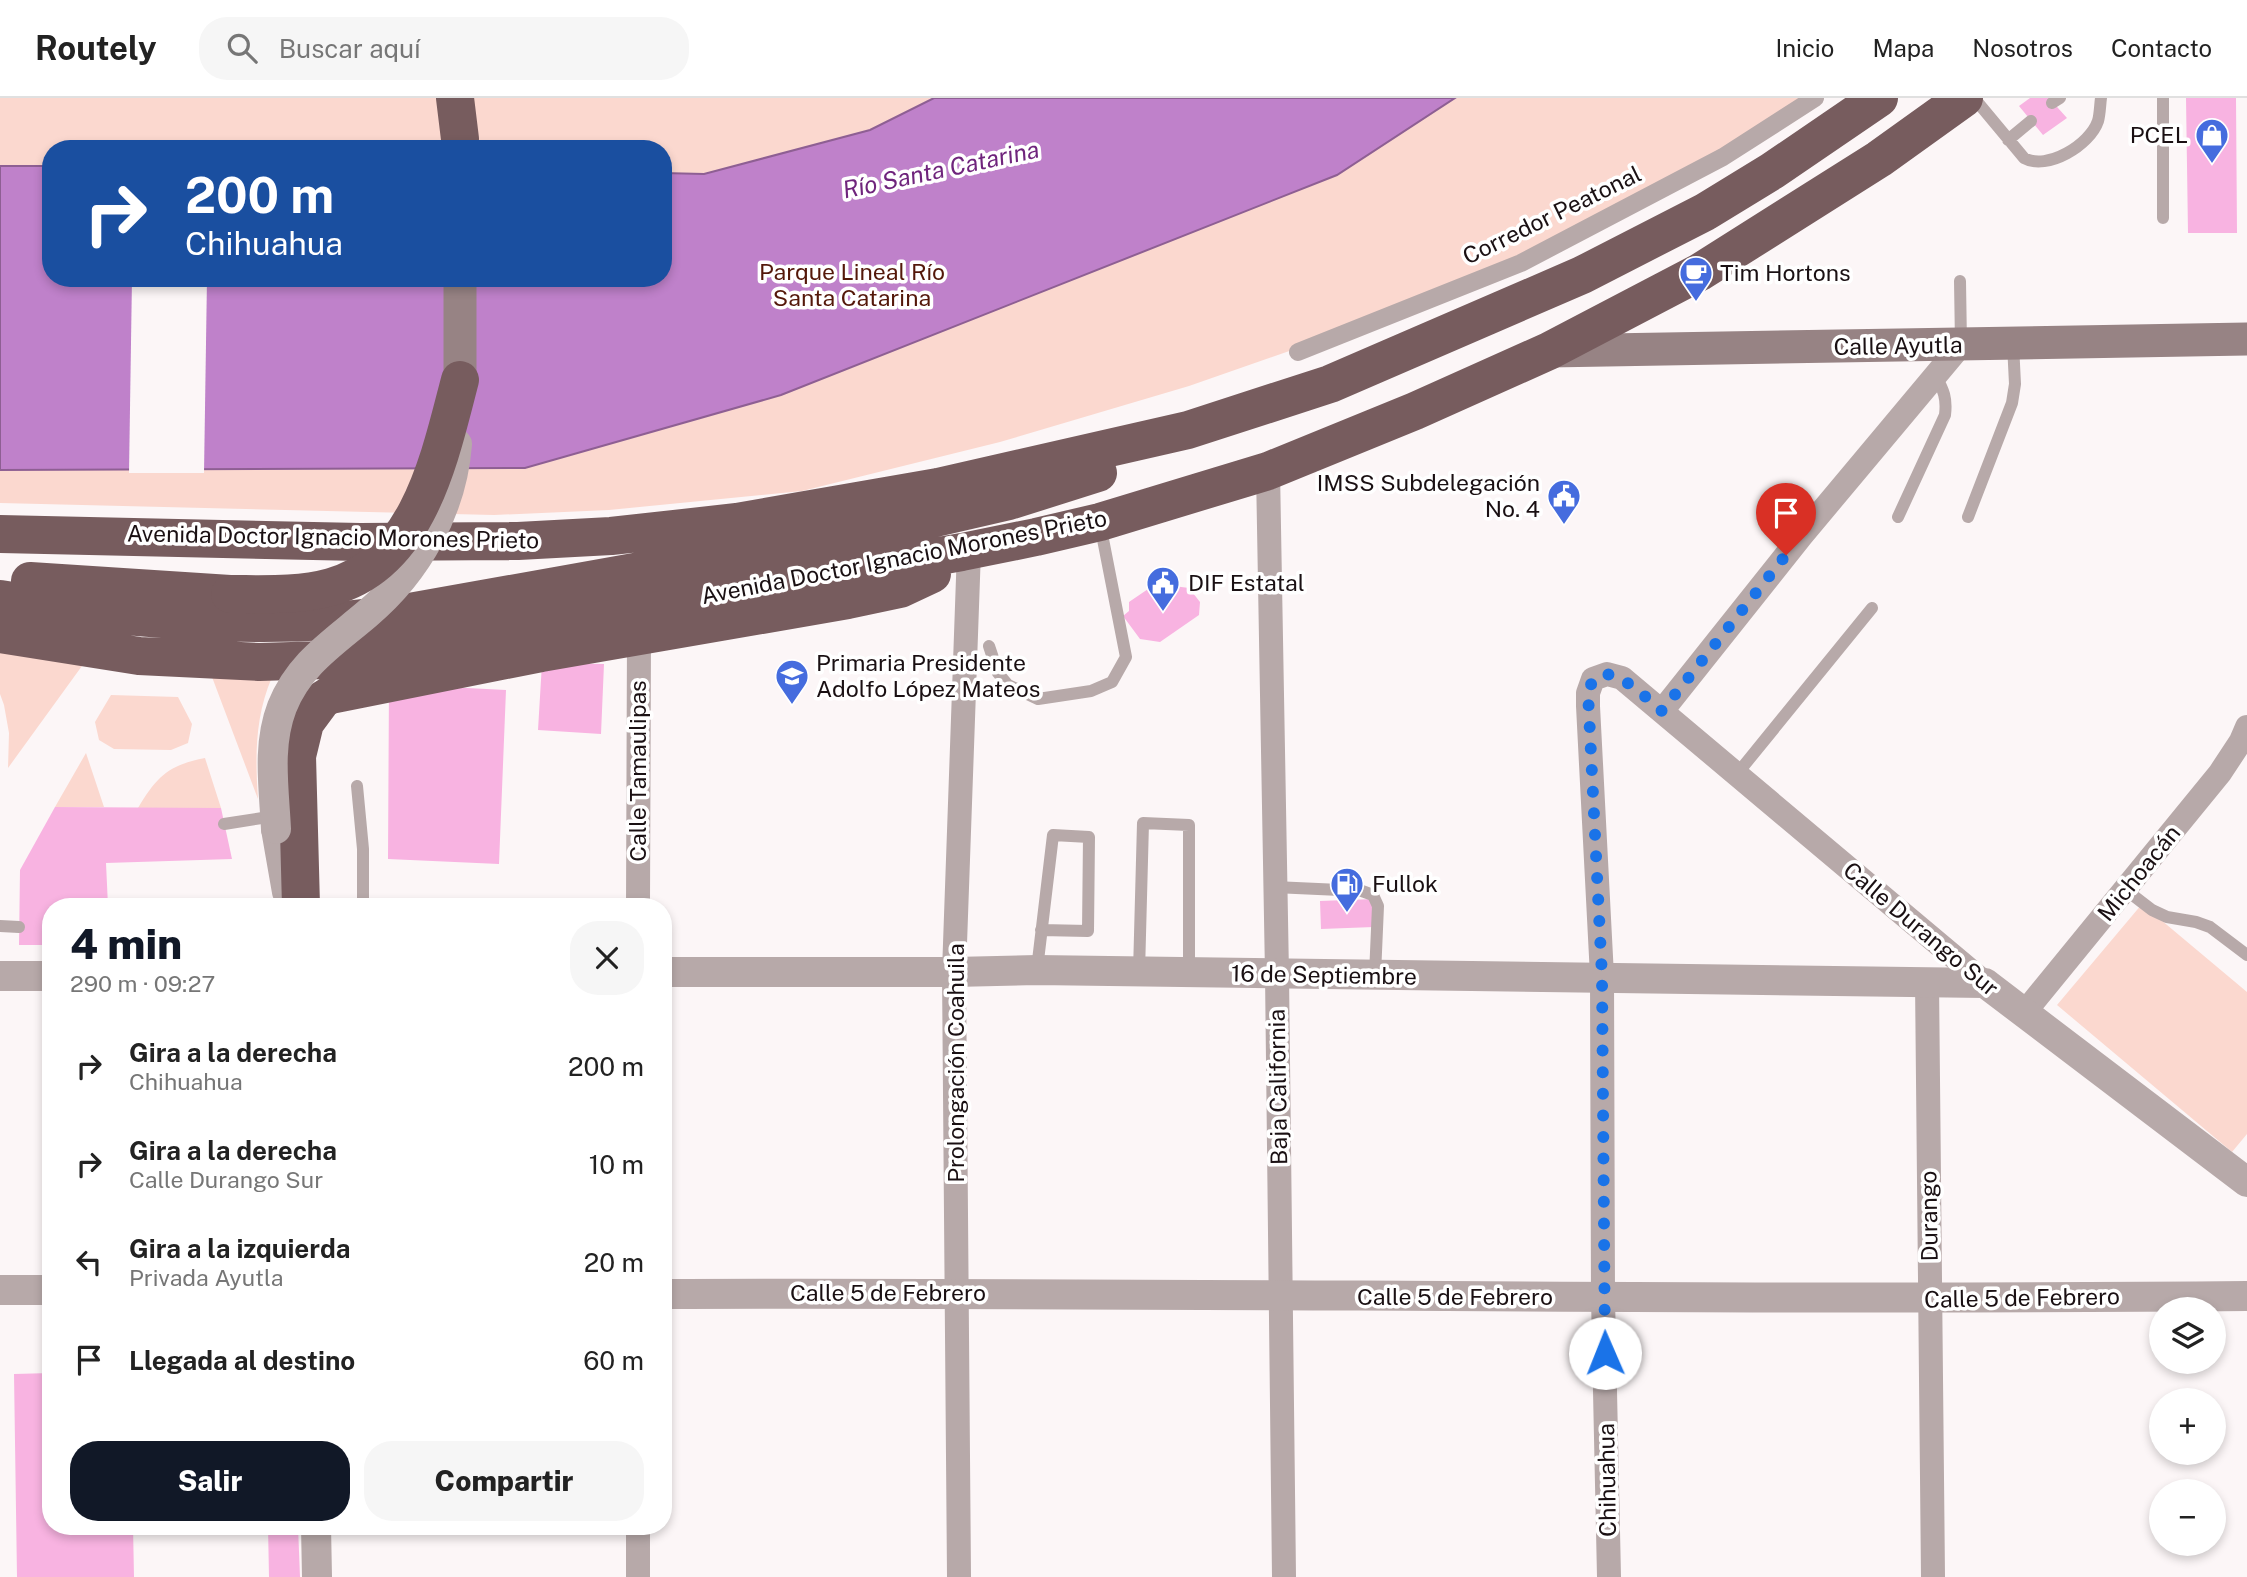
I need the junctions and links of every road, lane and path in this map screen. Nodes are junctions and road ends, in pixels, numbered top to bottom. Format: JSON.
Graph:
{"nodes":[{"id":1,"x":455,"y":98,"type":"edge"},
{"id":2,"x":464,"y":98,"type":"edge"},
{"id":3,"x":1815,"y":98,"type":"edge"},
{"id":4,"x":1878,"y":98,"type":"edge"},
{"id":5,"x":1964,"y":98,"type":"edge"},
{"id":6,"x":1975,"y":98,"type":"edge"},
{"id":7,"x":2101,"y":98,"type":"edge"},
{"id":8,"x":2163,"y":98,"type":"edge"},
{"id":9,"x":2031,"y":121,"type":"dead end"},
{"id":10,"x":460,"y":140,"type":"edge"},
{"id":11,"x":460,"y":140,"type":"edge"},
{"id":12,"x":2008,"y":140,"type":"junction"},
{"id":13,"x":2163,"y":218,"type":"dead end"},
{"id":14,"x":1960,"y":282,"type":"dead end"},
{"id":15,"x":460,"y":287,"type":"edge"},
{"id":16,"x":2247,"y":339,"type":"edge"},
{"id":17,"x":2013,"y":344,"type":"junction"},
{"id":18,"x":1961,"y":345,"type":"junction"},
{"id":19,"x":1549,"y":351,"type":"junction"},
{"id":20,"x":1298,"y":352,"type":"dead end"},
{"id":21,"x":1935,"y":375,"type":"junction"},
{"id":22,"x":460,"y":380,"type":"junction"},
{"id":23,"x":1188,"y":430,"type":"junction"},
{"id":24,"x":1268,"y":471,"type":"junction"},
{"id":25,"x":1898,"y":517,"type":"dead end"},
{"id":26,"x":1968,"y":517,"type":"dead end"},
{"id":27,"x":1100,"y":522,"type":"junction"},
{"id":28,"x":0,"y":534,"type":"edge"},
{"id":29,"x":965,"y":551,"type":"junction"},
{"id":30,"x":0,"y":579,"type":"edge"},
{"id":31,"x":0,"y":599,"type":"edge"},
{"id":32,"x":1872,"y":608,"type":"dead end"},
{"id":33,"x":0,"y":634,"type":"edge"},
{"id":34,"x":639,"y":636,"type":"junction"},
{"id":35,"x":989,"y":646,"type":"dead end"},
{"id":36,"x":1600,"y":675,"type":"joint"},
{"id":37,"x":1662,"y":711,"type":"junction"},
{"id":38,"x":2247,"y":727,"type":"edge"},
{"id":39,"x":1737,"y":774,"type":"junction"},
{"id":40,"x":357,"y":786,"type":"dead end"},
{"id":41,"x":276,"y":822,"type":"junction"},
{"id":42,"x":224,"y":824,"type":"dead end"},
{"id":43,"x":1274,"y":887,"type":"junction"},
{"id":44,"x":2126,"y":890,"type":"junction"},
{"id":45,"x":288,"y":898,"type":"edge"},
{"id":46,"x":301,"y":898,"type":"edge"},
{"id":47,"x":363,"y":898,"type":"edge"},
{"id":48,"x":638,"y":898,"type":"edge"},
{"id":49,"x":0,"y":926,"type":"edge"},
{"id":50,"x":19,"y":927,"type":"dead end"},
{"id":51,"x":1041,"y":930,"type":"junction"},
{"id":52,"x":2247,"y":955,"type":"edge"},
{"id":53,"x":1037,"y":970,"type":"junction"},
{"id":54,"x":672,"y":972,"type":"edge"},
{"id":55,"x":954,"y":972,"type":"junction"},
{"id":56,"x":1139,"y":973,"type":"junction"},
{"id":57,"x":1189,"y":973,"type":"junction"},
{"id":58,"x":1277,"y":974,"type":"junction"},
{"id":59,"x":1375,"y":975,"type":"junction"},
{"id":60,"x":0,"y":976,"type":"edge"},
{"id":61,"x":42,"y":976,"type":"edge"},
{"id":62,"x":1602,"y":976,"type":"junction"},
{"id":63,"x":1927,"y":981,"type":"junction"},
{"id":64,"x":1985,"y":983,"type":"junction"},
{"id":65,"x":2024,"y":1013,"type":"junction"},
{"id":66,"x":2246,"y":1185,"type":"edge"},
{"id":67,"x":0,"y":1290,"type":"edge"},
{"id":68,"x":42,"y":1290,"type":"edge"},
{"id":69,"x":957,"y":1293,"type":"junction"},
{"id":70,"x":672,"y":1294,"type":"edge"},
{"id":71,"x":1280,"y":1296,"type":"junction"},
{"id":72,"x":2247,"y":1296,"type":"edge"},
{"id":73,"x":1604,"y":1298,"type":"junction"},
{"id":74,"x":1930,"y":1299,"type":"junction"},
{"id":75,"x":316,"y":1535,"type":"edge"},
{"id":76,"x":638,"y":1535,"type":"edge"},
{"id":77,"x":317,"y":1577,"type":"edge"},
{"id":78,"x":638,"y":1577,"type":"edge"},
{"id":79,"x":959,"y":1577,"type":"edge"},
{"id":80,"x":1284,"y":1577,"type":"edge"},
{"id":81,"x":1609,"y":1577,"type":"edge"},
{"id":82,"x":1933,"y":1577,"type":"edge"}],
"edges":[{"from":1,"to":10,"type":"highway"},
{"from":2,"to":11,"type":"main road"},
{"from":3,"to":20,"type":"street","name":"Corredor Peatonal"},
{"from":4,"to":23,"type":"highway","name":"Avenida Doctor Ignacio Morones Prieto"},
{"from":5,"to":19,"type":"highway","name":"Avenida Doctor Ignacio Morones Prieto"},
{"from":6,"to":12,"type":"lane"},
{"from":7,"to":12,"type":"lane"},
{"from":8,"to":13,"type":"lane"},
{"from":9,"to":12,"type":"lane"},
{"from":14,"to":18,"type":"lane"},
{"from":15,"to":22,"type":"main road"},
{"from":16,"to":17,"type":"main road","name":"Calle Ayutla"},
{"from":17,"to":18,"type":"main road","name":"Calle Ayutla"},
{"from":17,"to":26,"type":"lane"},
{"from":18,"to":19,"type":"main road","name":"Calle Ayutla"},
{"from":18,"to":21,"type":"street"},
{"from":19,"to":24,"type":"highway","name":"Avenida Doctor Ignacio Morones Prieto"},
{"from":21,"to":25,"type":"lane"},
{"from":21,"to":37,"type":"street"},
{"from":22,"to":30,"type":"highway","bridge":true},
{"from":22,"to":41,"type":"street","bridge":true},
{"from":23,"to":28,"type":"highway","name":"Avenida Doctor Ignacio Morones Prieto"},
{"from":23,"to":31,"type":"highway"},
{"from":24,"to":27,"type":"highway","name":"Avenida Doctor Ignacio Morones Prieto"},
{"from":24,"to":43,"type":"street","name":"Baja California"},
{"from":27,"to":29,"type":"highway","name":"Avenida Doctor Ignacio Morones Prieto"},
{"from":27,"to":35,"type":"lane"},
{"from":29,"to":33,"type":"highway","name":"Avenida Doctor Ignacio Morones Prieto"},
{"from":29,"to":34,"type":"highway"},
{"from":29,"to":55,"type":"street","name":"Prolongación Coahuila"},
{"from":32,"to":39,"type":"lane"},
{"from":34,"to":46,"type":"highway"},
{"from":34,"to":48,"type":"street","name":"Calle Tamaulipas"},
{"from":36,"to":37,"type":"street","name":"Calle Durango Sur"},
{"from":36,"to":62,"type":"street","name":"Chihuahua"},
{"from":37,"to":39,"type":"street","name":"Calle Durango Sur"},
{"from":38,"to":44,"type":"street","name":"Michoacán"},
{"from":39,"to":64,"type":"street","name":"Calle Durango Sur"},
{"from":40,"to":47,"type":"lane"},
{"from":41,"to":42,"type":"lane"},
{"from":41,"to":45,"type":"street"},
{"from":43,"to":58,"type":"street","name":"Baja California"},
{"from":43,"to":59,"type":"lane"},
{"from":44,"to":52,"type":"lane"},
{"from":44,"to":65,"type":"street","name":"Michoacán"},
{"from":49,"to":50,"type":"lane"},
{"from":51,"to":51,"type":"lane"},
{"from":51,"to":53,"type":"lane"},
{"from":53,"to":55,"type":"street","name":"16 de Septiembre"},
{"from":53,"to":56,"type":"street","name":"16 de Septiembre"},
{"from":54,"to":55,"type":"street","name":"16 de Septiembre"},
{"from":55,"to":69,"type":"street","name":"Prolongación Coahuila"},
{"from":56,"to":57,"type":"street","name":"16 de Septiembre"},
{"from":56,"to":57,"type":"lane"},
{"from":57,"to":58,"type":"street","name":"16 de Septiembre"},
{"from":58,"to":59,"type":"street","name":"16 de Septiembre"},
{"from":58,"to":71,"type":"street","name":"Baja California"},
{"from":59,"to":62,"type":"street","name":"16 de Septiembre"},
{"from":60,"to":61,"type":"street"},
{"from":62,"to":63,"type":"street","name":"16 de Septiembre"},
{"from":62,"to":73,"type":"street","name":"Chihuahua"},
{"from":63,"to":64,"type":"street","name":"16 de Septiembre"},
{"from":63,"to":74,"type":"street","name":"Durango"},
{"from":64,"to":65,"type":"street","name":"Calle Durango Sur"},
{"from":65,"to":66,"type":"street","name":"Calle Durango Sur"},
{"from":67,"to":68,"type":"street"},
{"from":69,"to":70,"type":"street","name":"Calle 5 de Febrero"},
{"from":69,"to":71,"type":"street","name":"Calle 5 de Febrero"},
{"from":69,"to":79,"type":"street","name":"Prolongación Coahuila"},
{"from":71,"to":73,"type":"street","name":"Calle 5 de Febrero"},
{"from":71,"to":80,"type":"street","name":"Baja California"},
{"from":72,"to":74,"type":"street","name":"Calle 5 de Febrero"},
{"from":73,"to":74,"type":"street","name":"Calle 5 de Febrero"},
{"from":73,"to":81,"type":"street","name":"Chihuahua"},
{"from":74,"to":82,"type":"street","name":"Durango"},
{"from":75,"to":77,"type":"street"},
{"from":76,"to":78,"type":"street"}]}
